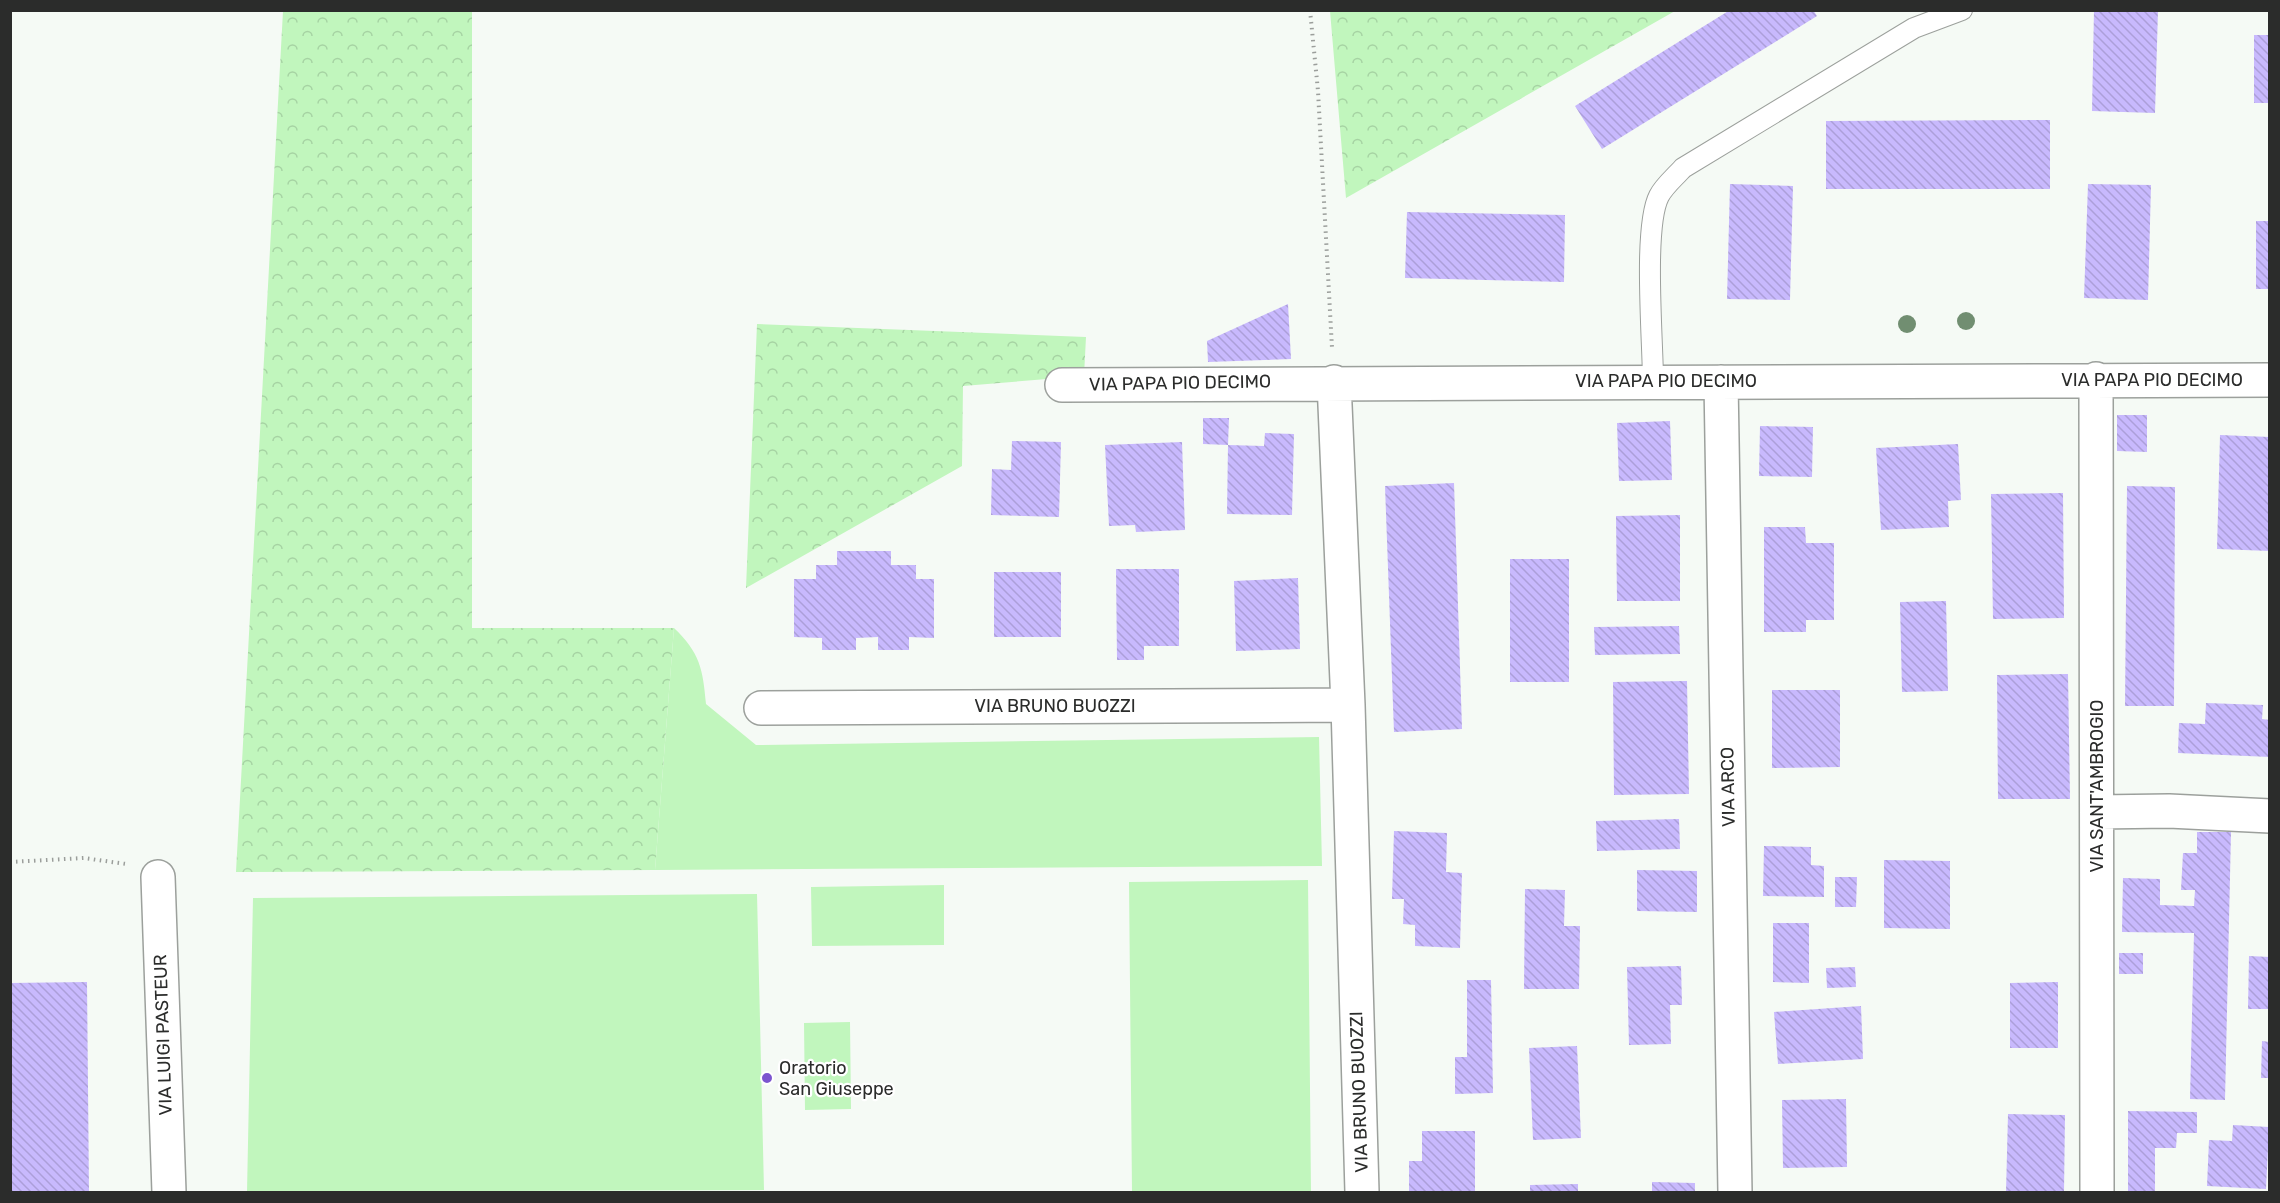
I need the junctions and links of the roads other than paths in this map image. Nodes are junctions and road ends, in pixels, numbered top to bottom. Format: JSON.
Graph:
{"nodes":[{"id":1,"x":1962,"y":10,"type":"edge"},
{"id":2,"x":2096,"y":379,"type":"junction"},
{"id":3,"x":2270,"y":380,"type":"edge"},
{"id":4,"x":1653,"y":381,"type":"junction"},
{"id":5,"x":1334,"y":382,"type":"junction"},
{"id":6,"x":1721,"y":382,"type":"junction"},
{"id":7,"x":1062,"y":385,"type":"dead end"},
{"id":8,"x":1348,"y":705,"type":"junction"},
{"id":9,"x":762,"y":708,"type":"dead end"},
{"id":10,"x":2097,"y":812,"type":"junction"},
{"id":11,"x":2270,"y":816,"type":"edge"},
{"id":12,"x":158,"y":877,"type":"road end"},
{"id":13,"x":169,"y":1192,"type":"edge"},
{"id":14,"x":1362,"y":1192,"type":"edge"},
{"id":15,"x":1735,"y":1192,"type":"edge"},
{"id":16,"x":2097,"y":1192,"type":"edge"}],
"edges":[{"from":1,"to":4,"type":"lane"},
{"from":2,"to":3,"type":"street","name":"VIA PAPA PIO DECIMO"},
{"from":2,"to":6,"type":"street","name":"VIA PAPA PIO DECIMO"},
{"from":2,"to":10,"type":"street","name":"VIA SANT'AMBROGIO"},
{"from":4,"to":5,"type":"street","name":"VIA PAPA PIO DECIMO"},
{"from":4,"to":6,"type":"street","name":"VIA PAPA PIO DECIMO"},
{"from":5,"to":7,"type":"street","name":"VIA PAPA PIO DECIMO"},
{"from":5,"to":8,"type":"street","name":"VIA BRUNO BUOZZI"},
{"from":6,"to":15,"type":"street","name":"VIA ARCO"},
{"from":8,"to":9,"type":"street","name":"VIA BRUNO BUOZZI"},
{"from":8,"to":14,"type":"street","name":"VIA BRUNO BUOZZI"},
{"from":10,"to":11,"type":"street"},
{"from":10,"to":16,"type":"street","name":"VIA SANT'AMBROGIO"},
{"from":12,"to":13,"type":"street","name":"VIA LUIGI PASTEUR"}]}
